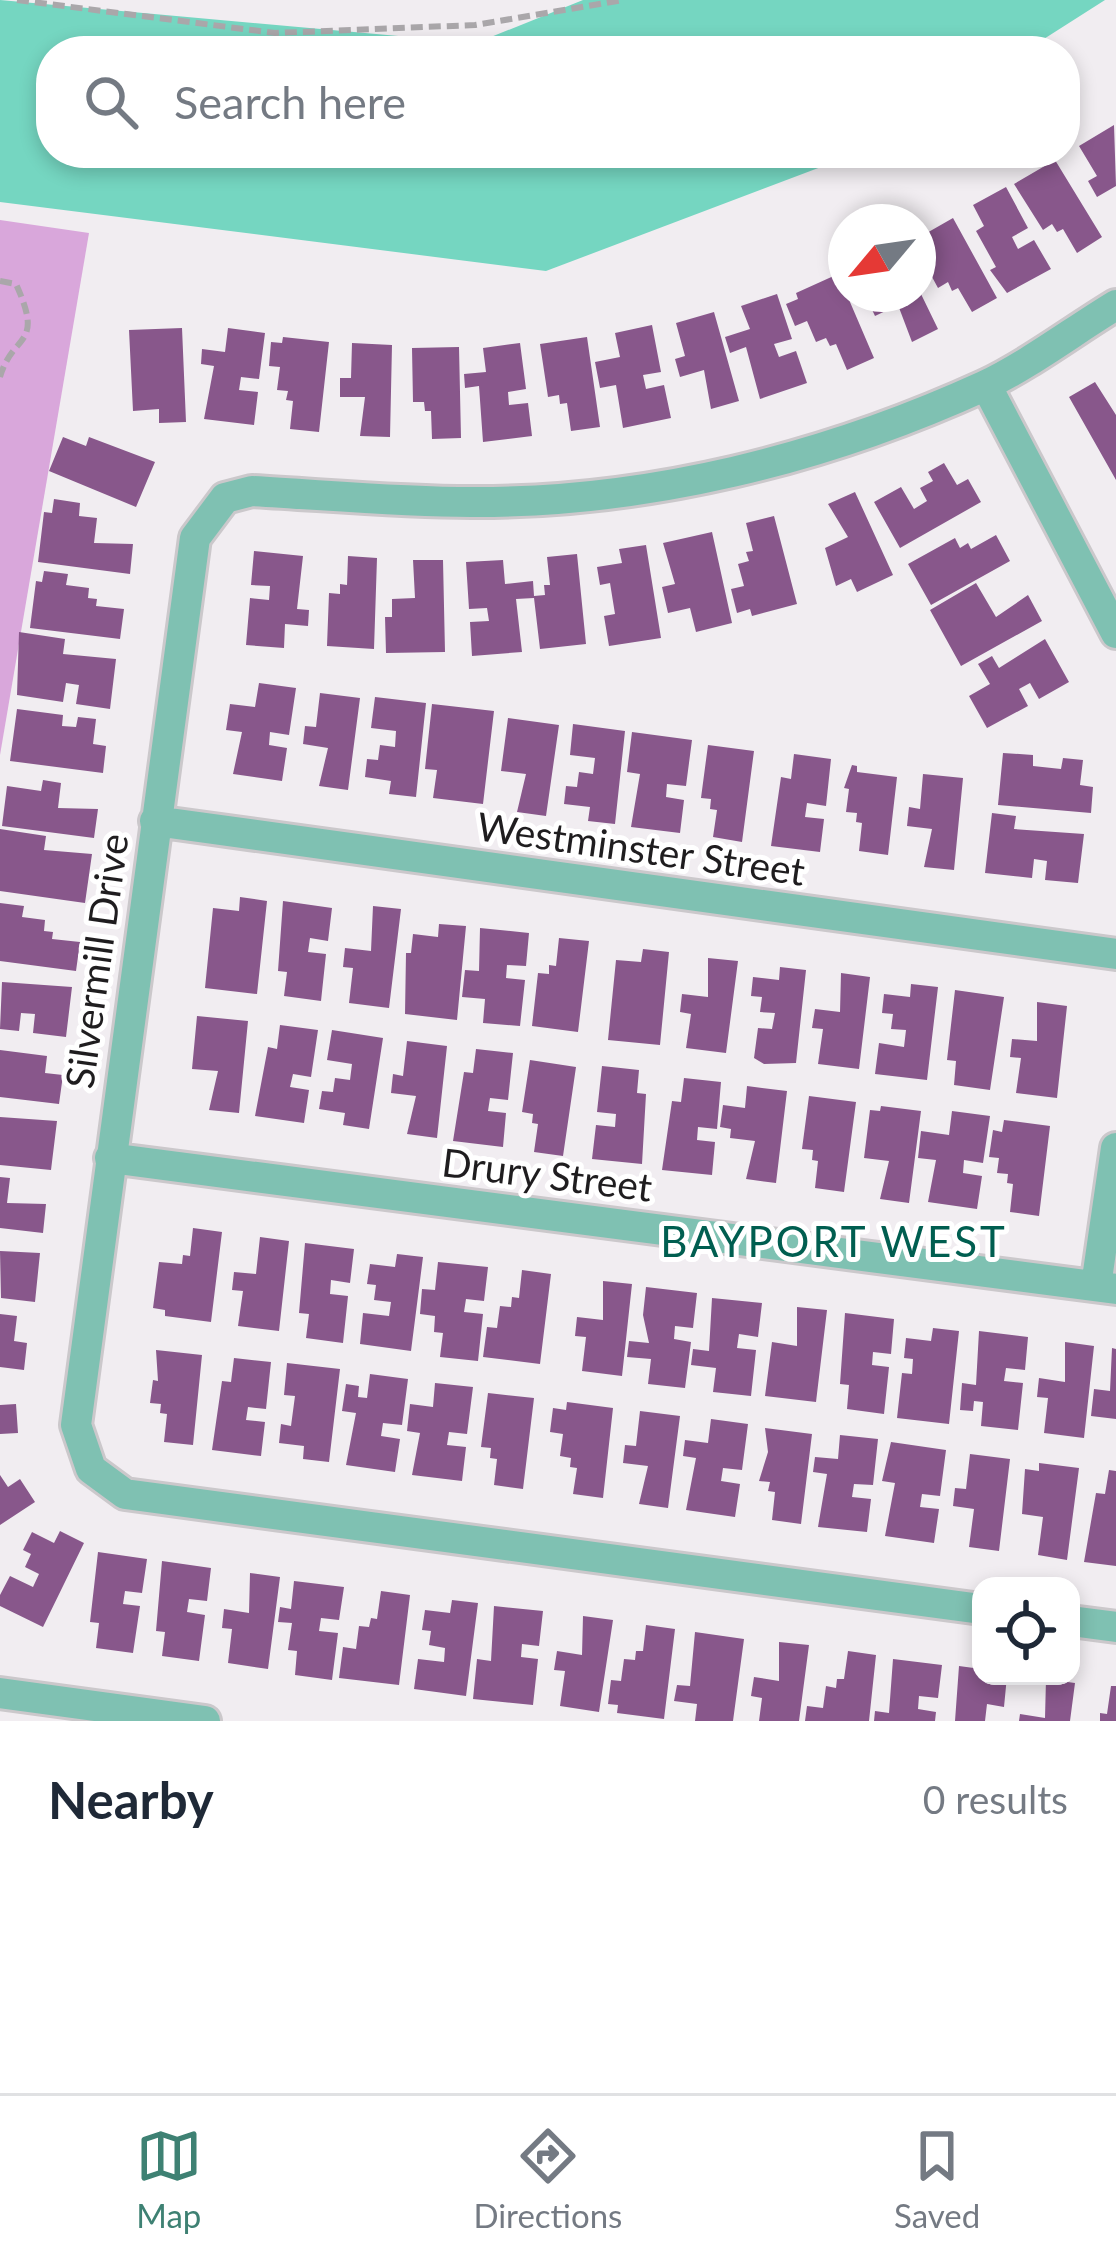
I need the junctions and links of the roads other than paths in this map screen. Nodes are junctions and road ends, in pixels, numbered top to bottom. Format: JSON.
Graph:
{"nodes":[{"id":1,"x":1116,"y":304,"type":"edge"},
{"id":2,"x":986,"y":385,"type":"junction"},
{"id":3,"x":1116,"y":633,"type":"edge"},
{"id":4,"x":155,"y":821,"type":"junction"},
{"id":5,"x":1116,"y":954,"type":"edge"},
{"id":6,"x":1116,"y":1148,"type":"edge"},
{"id":7,"x":110,"y":1158,"type":"junction"},
{"id":8,"x":1106,"y":1287,"type":"edge"},
{"id":9,"x":972,"y":1608,"type":"edge"},
{"id":10,"x":1080,"y":1622,"type":"edge"},
{"id":11,"x":1116,"y":1627,"type":"edge"},
{"id":12,"x":0,"y":1693,"type":"edge"},
{"id":13,"x":205,"y":1721,"type":"edge"}],
"edges":[{"from":1,"to":2,"type":"street","name":"Silvermill Drive"},
{"from":2,"to":3,"type":"street"},
{"from":2,"to":4,"type":"street","name":"Silvermill Drive"},
{"from":4,"to":5,"type":"street","name":"Westminster Street"},
{"from":4,"to":7,"type":"street","name":"Silvermill Drive"},
{"from":6,"to":8,"type":"street"},
{"from":7,"to":8,"type":"street","name":"Drury Street"},
{"from":7,"to":9,"type":"street","name":"Silvermill Drive"},
{"from":10,"to":11,"type":"street"},
{"from":12,"to":13,"type":"street"}]}
